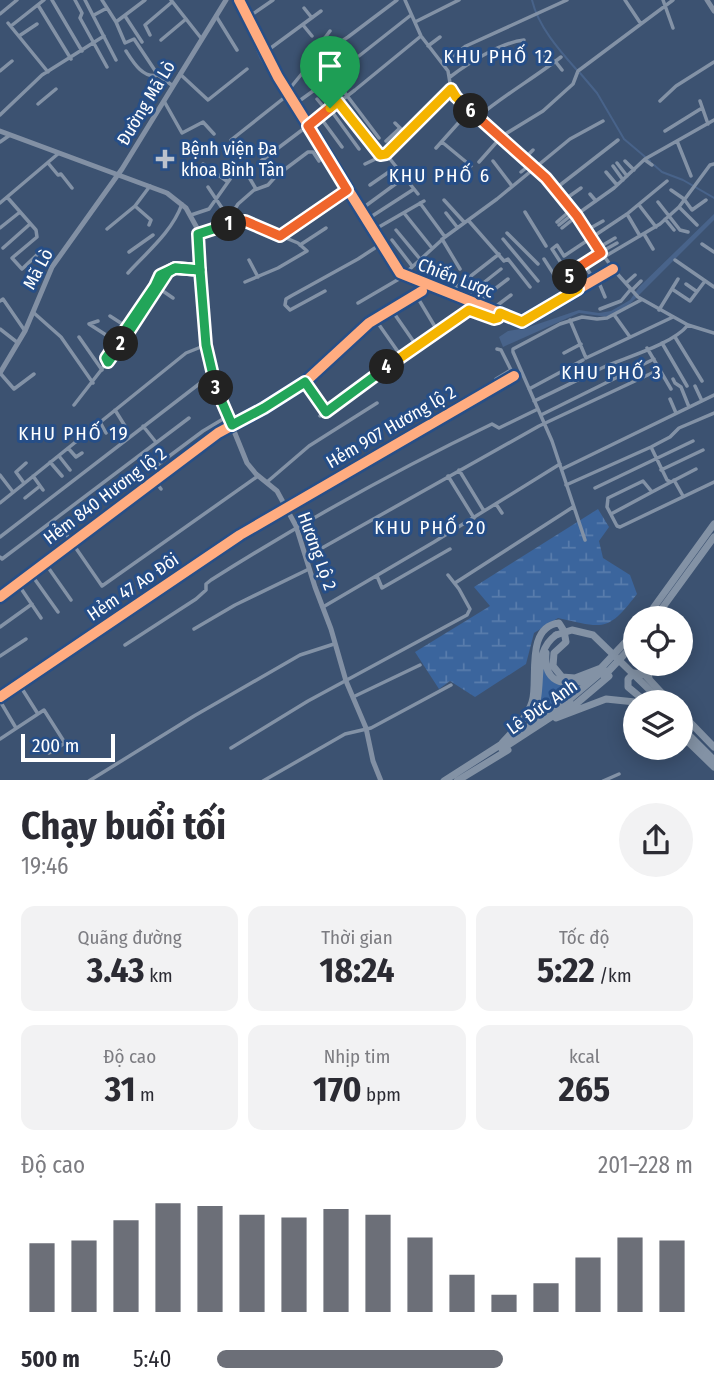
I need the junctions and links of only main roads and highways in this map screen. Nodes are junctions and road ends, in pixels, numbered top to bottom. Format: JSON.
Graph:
{"nodes":[{"id":1,"x":226,"y":0,"type":"edge"},
{"id":2,"x":707,"y":0,"type":"edge"},
{"id":3,"x":714,"y":11,"type":"edge"},
{"id":4,"x":0,"y":131,"type":"edge"},
{"id":5,"x":125,"y":164,"type":"junction"},
{"id":6,"x":119,"y":174,"type":"junction"},
{"id":7,"x":135,"y":180,"type":"junction"},
{"id":8,"x":87,"y":219,"type":"joint"},
{"id":9,"x":0,"y":373,"type":"edge"},
{"id":10,"x":714,"y":524,"type":"edge"},
{"id":11,"x":714,"y":530,"type":"edge"},
{"id":12,"x":714,"y":537,"type":"edge"},
{"id":13,"x":714,"y":544,"type":"edge"},
{"id":14,"x":656,"y":606,"type":"edge"},
{"id":15,"x":656,"y":606,"type":"edge"},
{"id":16,"x":665,"y":606,"type":"edge"},
{"id":17,"x":666,"y":606,"type":"edge"},
{"id":18,"x":556,"y":637,"type":"junction"},
{"id":19,"x":623,"y":646,"type":"edge"},
{"id":20,"x":623,"y":648,"type":"edge"},
{"id":21,"x":623,"y":656,"type":"edge"},
{"id":22,"x":623,"y":661,"type":"edge"},
{"id":23,"x":601,"y":673,"type":"junction"},
{"id":24,"x":649,"y":676,"type":"edge"},
{"id":25,"x":575,"y":678,"type":"junction"},
{"id":26,"x":556,"y":680,"type":"junction"},
{"id":27,"x":651,"y":682,"type":"junction"},
{"id":28,"x":630,"y":690,"type":"edge"},
{"id":29,"x":643,"y":690,"type":"edge"},
{"id":30,"x":650,"y":690,"type":"edge"},
{"id":31,"x":659,"y":690,"type":"edge"},
{"id":32,"x":623,"y":700,"type":"edge"},
{"id":33,"x":549,"y":722,"type":"junction"},
{"id":34,"x":693,"y":727,"type":"edge"},
{"id":35,"x":693,"y":735,"type":"edge"},
{"id":36,"x":513,"y":736,"type":"junction"},
{"id":37,"x":693,"y":739,"type":"edge"},
{"id":38,"x":693,"y":741,"type":"edge"},
{"id":39,"x":501,"y":744,"type":"junction"},
{"id":40,"x":714,"y":747,"type":"edge"},
{"id":41,"x":487,"y":755,"type":"junction"},
{"id":42,"x":714,"y":760,"type":"edge"},
{"id":43,"x":714,"y":767,"type":"edge"},
{"id":44,"x":459,"y":775,"type":"edge"},
{"id":45,"x":381,"y":780,"type":"edge"},
{"id":46,"x":435,"y":780,"type":"edge"},
{"id":47,"x":444,"y":780,"type":"edge"},
{"id":48,"x":450,"y":780,"type":"edge"}],
"edges":[{"from":1,"to":5,"type":"main road","name":"Đường Mã Lò"},
{"from":2,"to":3,"type":"main road"},
{"from":4,"to":6,"type":"main road"},
{"from":5,"to":6,"type":"main road","name":"Đường Mã Lò"},
{"from":5,"to":7,"type":"main road"},
{"from":6,"to":7,"type":"main road"},
{"from":6,"to":8,"type":"main road","name":"Đường Mã Lò"},
{"from":7,"to":45,"type":"main road","name":"Hương Lộ 2"},
{"from":8,"to":9,"type":"main road","name":"Mã Lò"},
{"from":10,"to":14,"type":"highway"},
{"from":11,"to":15,"type":"highway"},
{"from":12,"to":16,"type":"highway"},
{"from":13,"to":17,"type":"highway"},
{"from":18,"to":26,"type":"highway"},
{"from":18,"to":29,"type":"highway","bridge":true},
{"from":18,"to":30,"type":"highway","bridge":true},
{"from":18,"to":36,"type":"highway"},
{"from":19,"to":25,"type":"highway","name":"Lê Đức Anh"},
{"from":20,"to":23,"type":"highway","name":"Lê Đức Anh"},
{"from":21,"to":33,"type":"highway","name":"Lê Đức Anh"},
{"from":22,"to":33,"type":"highway","name":"Lê Đức Anh"},
{"from":23,"to":26,"type":"highway"},
{"from":23,"to":36,"type":"highway","name":"Lê Đức Anh"},
{"from":24,"to":27,"type":"highway"},
{"from":25,"to":26,"type":"highway"},
{"from":25,"to":39,"type":"highway","name":"Lê Đức Anh"},
{"from":27,"to":28,"type":"highway"},
{"from":27,"to":31,"type":"highway"},
{"from":32,"to":33,"type":"highway"},
{"from":33,"to":41,"type":"highway","name":"Lê Đức Anh"},
{"from":33,"to":44,"type":"highway","name":"Lê Đức Anh"},
{"from":34,"to":40,"type":"highway"},
{"from":35,"to":40,"type":"highway"},
{"from":36,"to":39,"type":"highway","name":"Lê Đức Anh"},
{"from":37,"to":42,"type":"highway"},
{"from":38,"to":43,"type":"highway"},
{"from":39,"to":41,"type":"highway","name":"Lê Đức Anh"},
{"from":39,"to":46,"type":"highway","name":"Lê Đức Anh"},
{"from":41,"to":44,"type":"highway","name":"Lê Đức Anh"},
{"from":44,"to":47,"type":"highway"},
{"from":44,"to":48,"type":"highway"}]}
